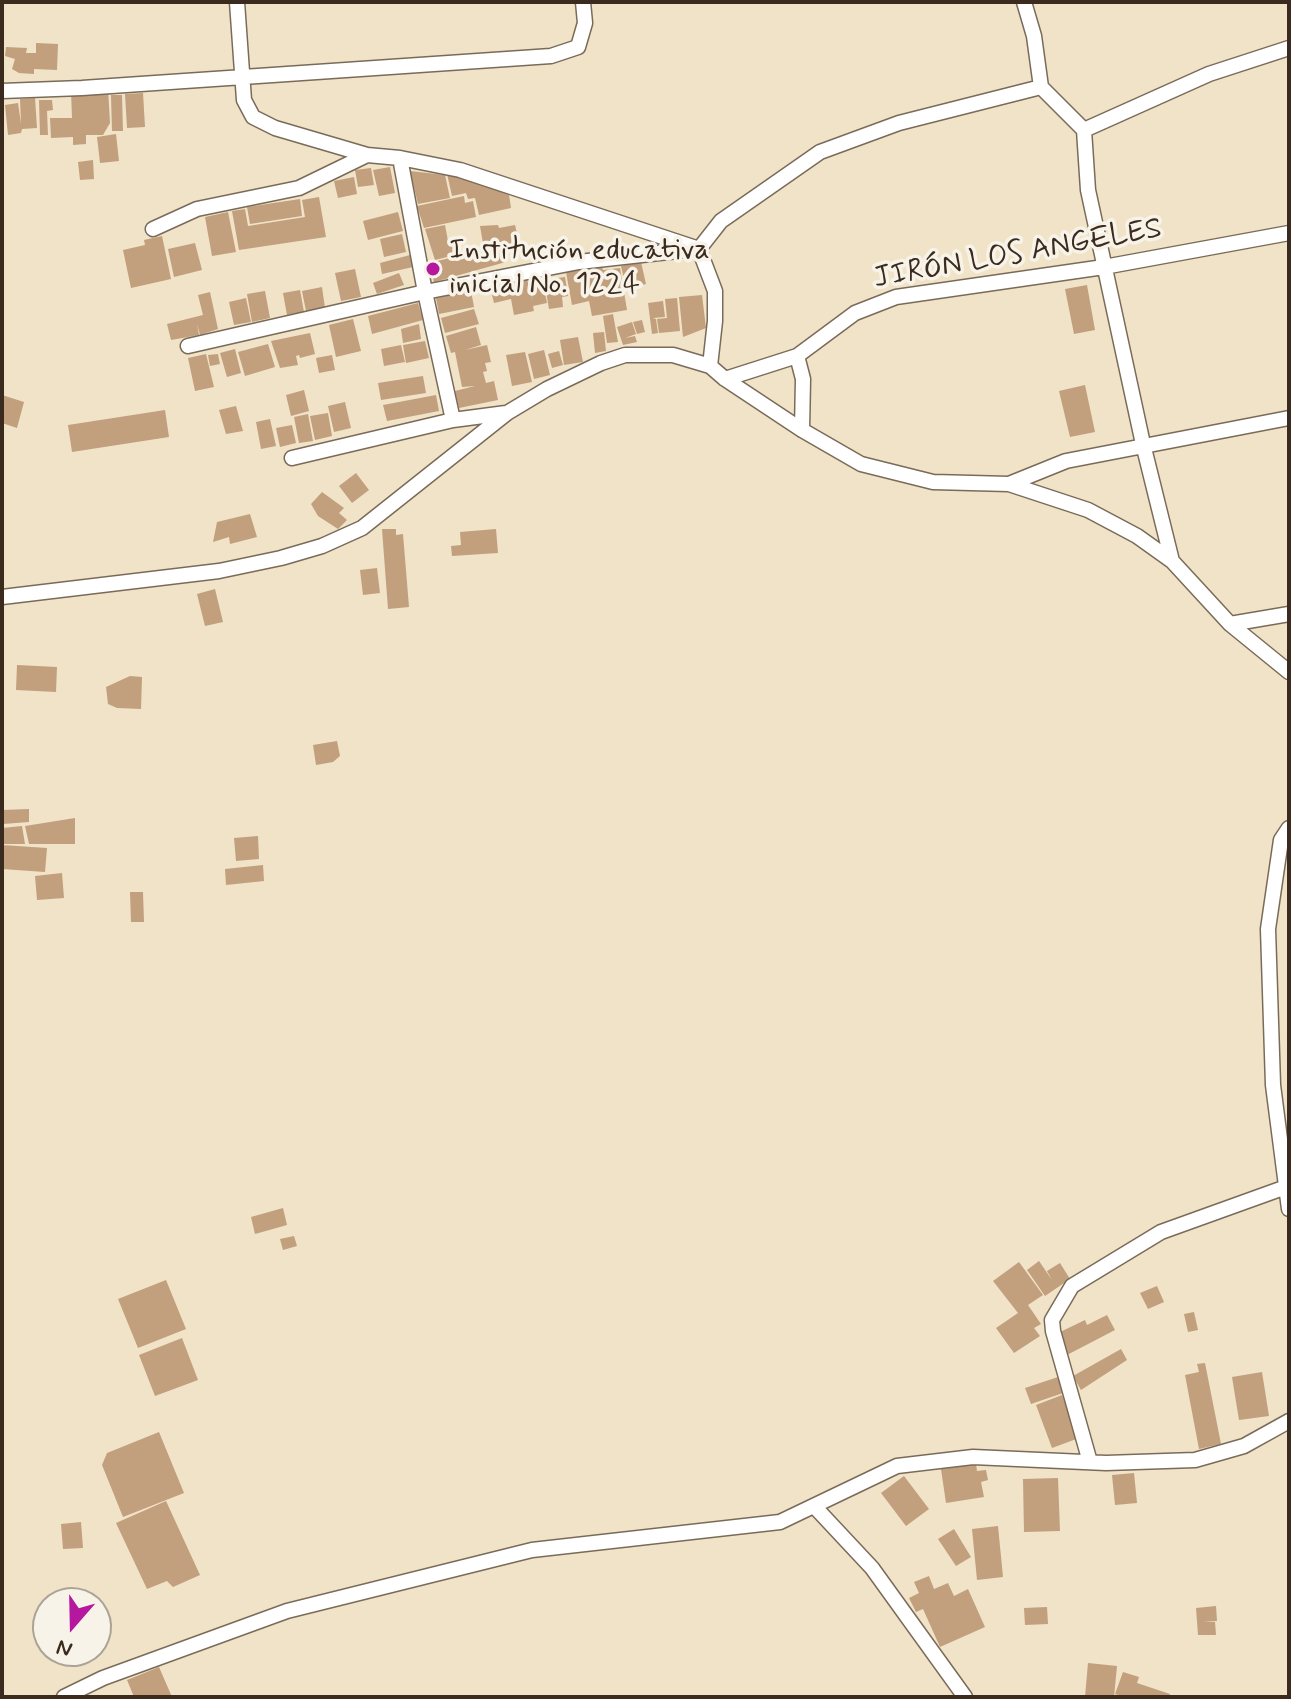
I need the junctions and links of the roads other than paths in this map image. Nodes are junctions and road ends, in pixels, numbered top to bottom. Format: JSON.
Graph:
{"nodes":[{"id":1,"x":237,"y":2,"type":"edge"},
{"id":2,"x":583,"y":2,"type":"edge"},
{"id":3,"x":1024,"y":2,"type":"edge"},
{"id":4,"x":1289,"y":48,"type":"edge"},
{"id":5,"x":241,"y":76,"type":"junction"},
{"id":6,"x":1041,"y":87,"type":"junction"},
{"id":7,"x":2,"y":91,"type":"edge"},
{"id":8,"x":1084,"y":130,"type":"junction"},
{"id":9,"x":367,"y":155,"type":"junction"},
{"id":10,"x":400,"y":158,"type":"junction"},
{"id":11,"x":153,"y":229,"type":"dead end"},
{"id":12,"x":1289,"y":233,"type":"edge"},
{"id":13,"x":699,"y":249,"type":"junction"},
{"id":14,"x":1104,"y":267,"type":"junction"},
{"id":15,"x":425,"y":292,"type":"junction"},
{"id":16,"x":188,"y":346,"type":"dead end"},
{"id":17,"x":797,"y":356,"type":"junction"},
{"id":18,"x":710,"y":366,"type":"junction"},
{"id":19,"x":725,"y":379,"type":"junction"},
{"id":20,"x":507,"y":413,"type":"junction"},
{"id":21,"x":1289,"y":418,"type":"edge"},
{"id":22,"x":453,"y":420,"type":"junction"},
{"id":23,"x":802,"y":430,"type":"junction"},
{"id":24,"x":1143,"y":444,"type":"junction"},
{"id":25,"x":292,"y":458,"type":"dead end"},
{"id":26,"x":1009,"y":484,"type":"junction"},
{"id":27,"x":1172,"y":561,"type":"junction"},
{"id":28,"x":2,"y":597,"type":"edge"},
{"id":29,"x":1289,"y":614,"type":"edge"},
{"id":30,"x":1230,"y":624,"type":"junction"},
{"id":31,"x":1289,"y":672,"type":"edge"},
{"id":32,"x":1289,"y":828,"type":"edge"},
{"id":33,"x":1286,"y":1187,"type":"junction"},
{"id":34,"x":1289,"y":1209,"type":"edge"},
{"id":35,"x":1289,"y":1421,"type":"edge"},
{"id":36,"x":1090,"y":1462,"type":"junction"},
{"id":37,"x":814,"y":1506,"type":"junction"},
{"id":38,"x":64,"y":1697,"type":"edge"},
{"id":39,"x":965,"y":1697,"type":"edge"}],
"edges":[{"from":1,"to":5,"type":"street"},
{"from":2,"to":5,"type":"street"},
{"from":3,"to":6,"type":"street"},
{"from":4,"to":8,"type":"street"},
{"from":5,"to":7,"type":"street"},
{"from":5,"to":9,"type":"street"},
{"from":6,"to":8,"type":"street"},
{"from":6,"to":13,"type":"street"},
{"from":8,"to":14,"type":"street"},
{"from":9,"to":10,"type":"street"},
{"from":9,"to":11,"type":"street"},
{"from":10,"to":13,"type":"street"},
{"from":10,"to":15,"type":"street"},
{"from":12,"to":14,"type":"street","name":"JIRÓN LOS ANGELES"},
{"from":13,"to":15,"type":"street"},
{"from":13,"to":18,"type":"street"},
{"from":14,"to":17,"type":"street","name":"JIRÓN LOS ANGELES"},
{"from":14,"to":24,"type":"street"},
{"from":15,"to":16,"type":"street"},
{"from":15,"to":22,"type":"street"},
{"from":17,"to":19,"type":"street","name":"JIRÓN LOS ANGELES"},
{"from":17,"to":23,"type":"street"},
{"from":18,"to":19,"type":"street"},
{"from":18,"to":20,"type":"street"},
{"from":19,"to":23,"type":"street"},
{"from":20,"to":22,"type":"street"},
{"from":20,"to":28,"type":"street"},
{"from":21,"to":24,"type":"street"},
{"from":22,"to":25,"type":"street"},
{"from":23,"to":26,"type":"street"},
{"from":24,"to":26,"type":"street"},
{"from":24,"to":27,"type":"street"},
{"from":26,"to":27,"type":"street"},
{"from":27,"to":30,"type":"street"},
{"from":29,"to":30,"type":"street"},
{"from":30,"to":31,"type":"street"},
{"from":32,"to":33,"type":"street"},
{"from":33,"to":34,"type":"street"},
{"from":33,"to":36,"type":"street"},
{"from":35,"to":36,"type":"street"},
{"from":36,"to":37,"type":"street"},
{"from":37,"to":38,"type":"street"},
{"from":37,"to":39,"type":"street"}]}
